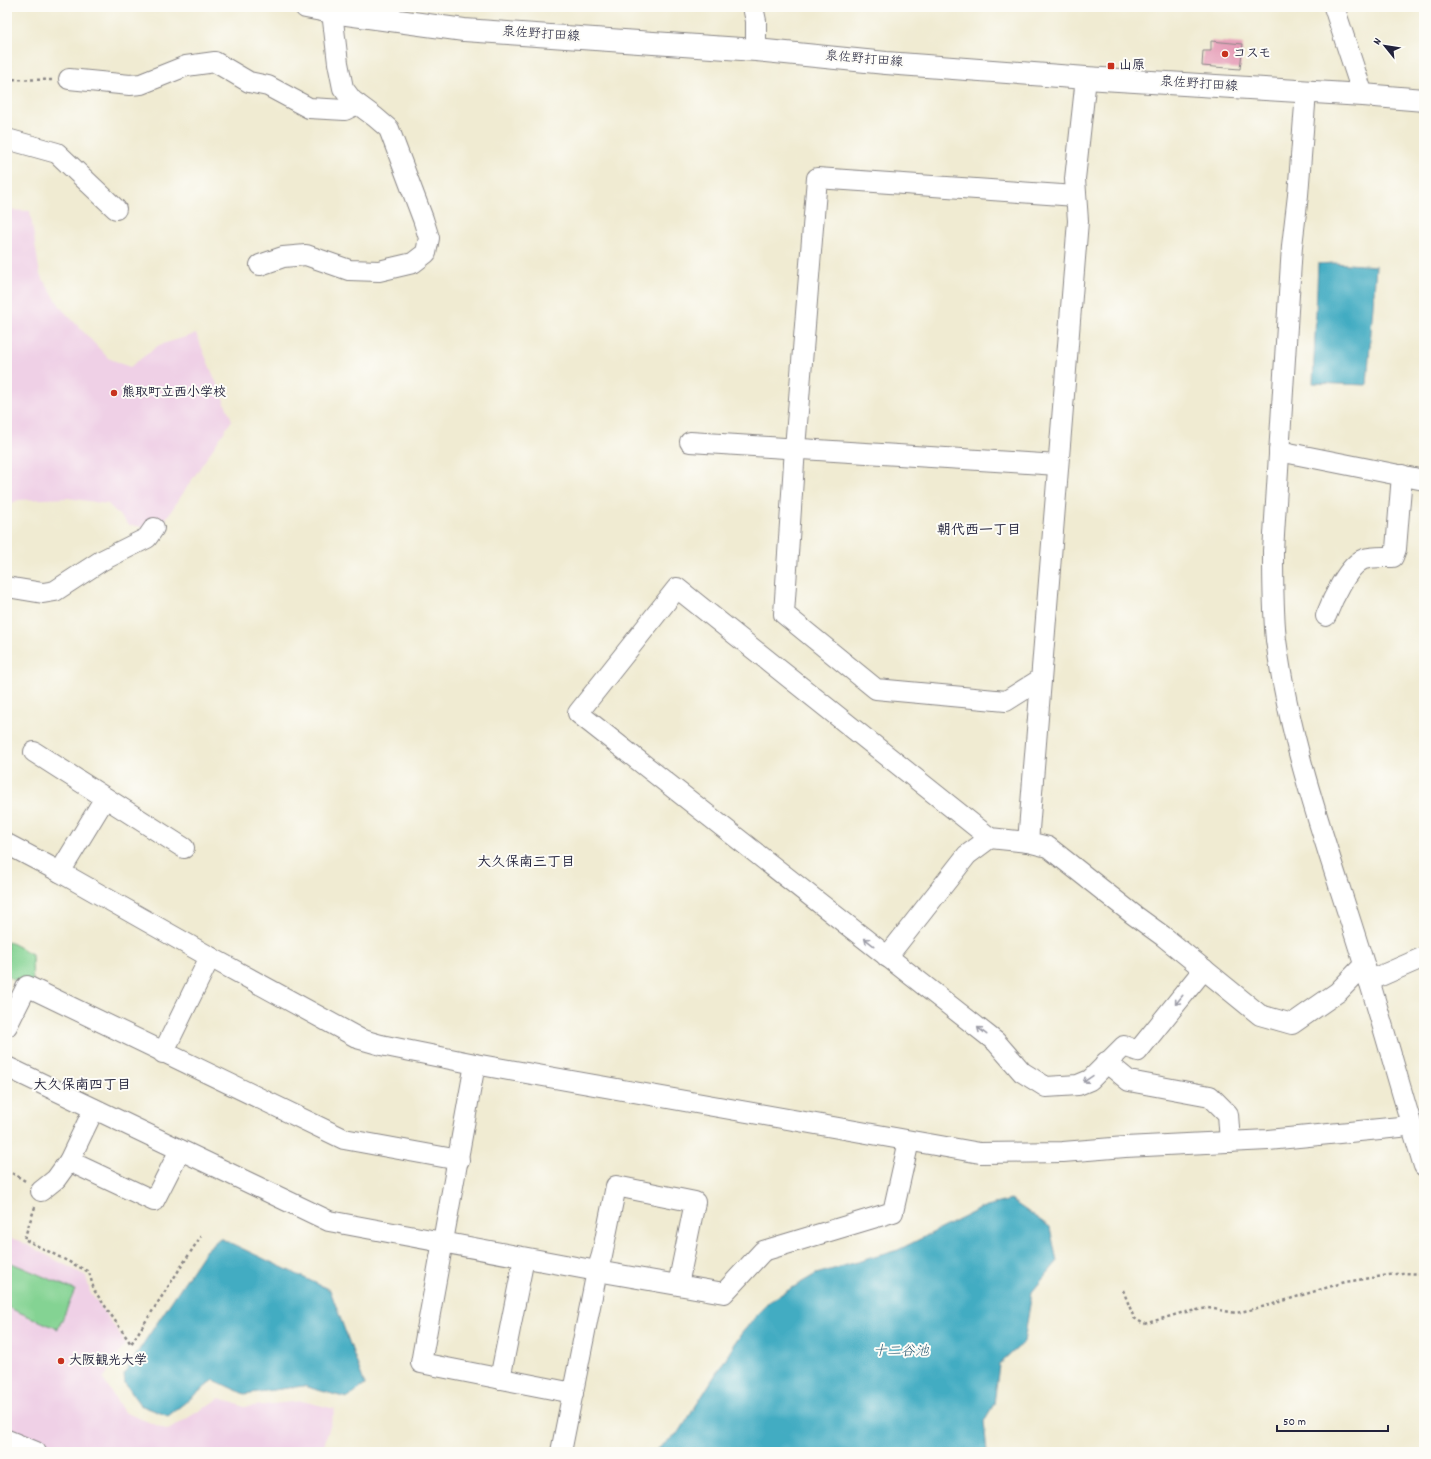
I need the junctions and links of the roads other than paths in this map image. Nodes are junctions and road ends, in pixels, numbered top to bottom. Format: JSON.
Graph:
{"nodes":[{"id":1,"x":306,"y":7,"type":"edge"},
{"id":2,"x":753,"y":7,"type":"edge"},
{"id":3,"x":1334,"y":7,"type":"edge"},
{"id":4,"x":332,"y":12,"type":"junction"},
{"id":5,"x":756,"y":50,"type":"junction"},
{"id":6,"x":1086,"y":78,"type":"junction"},
{"id":7,"x":69,"y":79,"type":"road end"},
{"id":8,"x":1306,"y":92,"type":"junction"},
{"id":9,"x":1363,"y":95,"type":"junction"},
{"id":10,"x":1424,"y":100,"type":"edge"},
{"id":11,"x":357,"y":104,"type":"junction"},
{"id":12,"x":7,"y":139,"type":"edge"},
{"id":13,"x":1076,"y":196,"type":"junction"},
{"id":14,"x":116,"y":209,"type":"dead end"},
{"id":15,"x":260,"y":264,"type":"dead end"},
{"id":16,"x":690,"y":442,"type":"dead end"},
{"id":17,"x":795,"y":448,"type":"junction"},
{"id":18,"x":1279,"y":451,"type":"junction"},
{"id":19,"x":1058,"y":465,"type":"junction"},
{"id":20,"x":1402,"y":475,"type":"junction"},
{"id":21,"x":1424,"y":480,"type":"edge"},
{"id":22,"x":154,"y":528,"type":"dead end"},
{"id":23,"x":7,"y":587,"type":"edge"},
{"id":24,"x":1326,"y":616,"type":"dead end"},
{"id":25,"x":1041,"y":679,"type":"junction"},
{"id":26,"x":34,"y":752,"type":"dead end"},
{"id":27,"x":105,"y":798,"type":"junction"},
{"id":28,"x":990,"y":838,"type":"junction"},
{"id":29,"x":1028,"y":842,"type":"junction"},
{"id":30,"x":7,"y":844,"type":"edge"},
{"id":31,"x":184,"y":848,"type":"dead end"},
{"id":32,"x":60,"y":872,"type":"junction"},
{"id":33,"x":210,"y":957,"type":"junction"},
{"id":34,"x":887,"y":957,"type":"junction"},
{"id":35,"x":1424,"y":957,"type":"edge"},
{"id":36,"x":1204,"y":970,"type":"junction"},
{"id":37,"x":1366,"y":973,"type":"junction"},
{"id":38,"x":7,"y":1026,"type":"edge"},
{"id":39,"x":163,"y":1053,"type":"junction"},
{"id":40,"x":1106,"y":1062,"type":"junction"},
{"id":41,"x":475,"y":1064,"type":"junction"},
{"id":42,"x":7,"y":1067,"type":"edge"},
{"id":43,"x":94,"y":1109,"type":"junction"},
{"id":44,"x":1410,"y":1123,"type":"junction"},
{"id":45,"x":909,"y":1141,"type":"junction"},
{"id":46,"x":1230,"y":1142,"type":"junction"},
{"id":47,"x":180,"y":1150,"type":"junction"},
{"id":48,"x":459,"y":1160,"type":"junction"},
{"id":49,"x":69,"y":1161,"type":"junction"},
{"id":50,"x":1424,"y":1166,"type":"edge"},
{"id":51,"x":41,"y":1191,"type":"road end"},
{"id":52,"x":443,"y":1243,"type":"junction"},
{"id":53,"x":524,"y":1258,"type":"junction"},
{"id":54,"x":596,"y":1271,"type":"junction"},
{"id":55,"x":678,"y":1285,"type":"junction"},
{"id":56,"x":500,"y":1379,"type":"junction"},
{"id":57,"x":573,"y":1393,"type":"junction"},
{"id":58,"x":7,"y":1440,"type":"edge"},
{"id":59,"x":36,"y":1452,"type":"edge"},
{"id":60,"x":561,"y":1452,"type":"edge"}],
"edges":[{"from":1,"to":4,"type":"main road","name":"泉佐野打田線"},
{"from":2,"to":5,"type":"street"},
{"from":3,"to":9,"type":"street"},
{"from":4,"to":5,"type":"main road","name":"泉佐野打田線"},
{"from":4,"to":11,"type":"street"},
{"from":5,"to":6,"type":"main road","name":"泉佐野打田線"},
{"from":6,"to":8,"type":"main road","name":"泉佐野打田線"},
{"from":6,"to":13,"type":"street"},
{"from":7,"to":11,"type":"street"},
{"from":8,"to":9,"type":"main road","name":"泉佐野打田線"},
{"from":8,"to":18,"type":"street"},
{"from":9,"to":10,"type":"main road","name":"泉佐野打田線"},
{"from":11,"to":15,"type":"street"},
{"from":12,"to":14,"type":"street"},
{"from":13,"to":17,"type":"street"},
{"from":13,"to":19,"type":"street"},
{"from":16,"to":17,"type":"street"},
{"from":17,"to":19,"type":"street"},
{"from":17,"to":25,"type":"street"},
{"from":18,"to":20,"type":"street"},
{"from":18,"to":37,"type":"street"},
{"from":19,"to":25,"type":"street"},
{"from":20,"to":21,"type":"street"},
{"from":20,"to":24,"type":"street"},
{"from":22,"to":23,"type":"street"},
{"from":25,"to":29,"type":"street"},
{"from":26,"to":27,"type":"street"},
{"from":27,"to":31,"type":"street"},
{"from":27,"to":32,"type":"street"},
{"from":28,"to":29,"type":"street"},
{"from":28,"to":34,"type":"street"},
{"from":34,"to":28,"type":"street","one_way":true},
{"from":29,"to":36,"type":"street"},
{"from":30,"to":32,"type":"street"},
{"from":32,"to":33,"type":"street"},
{"from":33,"to":39,"type":"street"},
{"from":33,"to":41,"type":"street"},
{"from":40,"to":34,"type":"street","one_way":true},
{"from":35,"to":37,"type":"street"},
{"from":36,"to":37,"type":"street"},
{"from":36,"to":40,"type":"street","one_way":true},
{"from":37,"to":44,"type":"street"},
{"from":38,"to":39,"type":"street"},
{"from":39,"to":48,"type":"street"},
{"from":40,"to":46,"type":"street"},
{"from":41,"to":45,"type":"street"},
{"from":41,"to":48,"type":"street"},
{"from":42,"to":43,"type":"street"},
{"from":43,"to":47,"type":"street"},
{"from":43,"to":49,"type":"street"},
{"from":44,"to":46,"type":"street"},
{"from":44,"to":50,"type":"street"},
{"from":45,"to":46,"type":"street"},
{"from":45,"to":55,"type":"street"},
{"from":47,"to":49,"type":"street"},
{"from":47,"to":52,"type":"street"},
{"from":48,"to":52,"type":"street"},
{"from":49,"to":51,"type":"street"},
{"from":52,"to":53,"type":"street"},
{"from":52,"to":56,"type":"street"},
{"from":53,"to":54,"type":"street"},
{"from":53,"to":56,"type":"street"},
{"from":54,"to":55,"type":"street"},
{"from":54,"to":55,"type":"street"},
{"from":54,"to":57,"type":"street"},
{"from":56,"to":57,"type":"street"},
{"from":57,"to":60,"type":"street"},
{"from":58,"to":59,"type":"street"}]}
